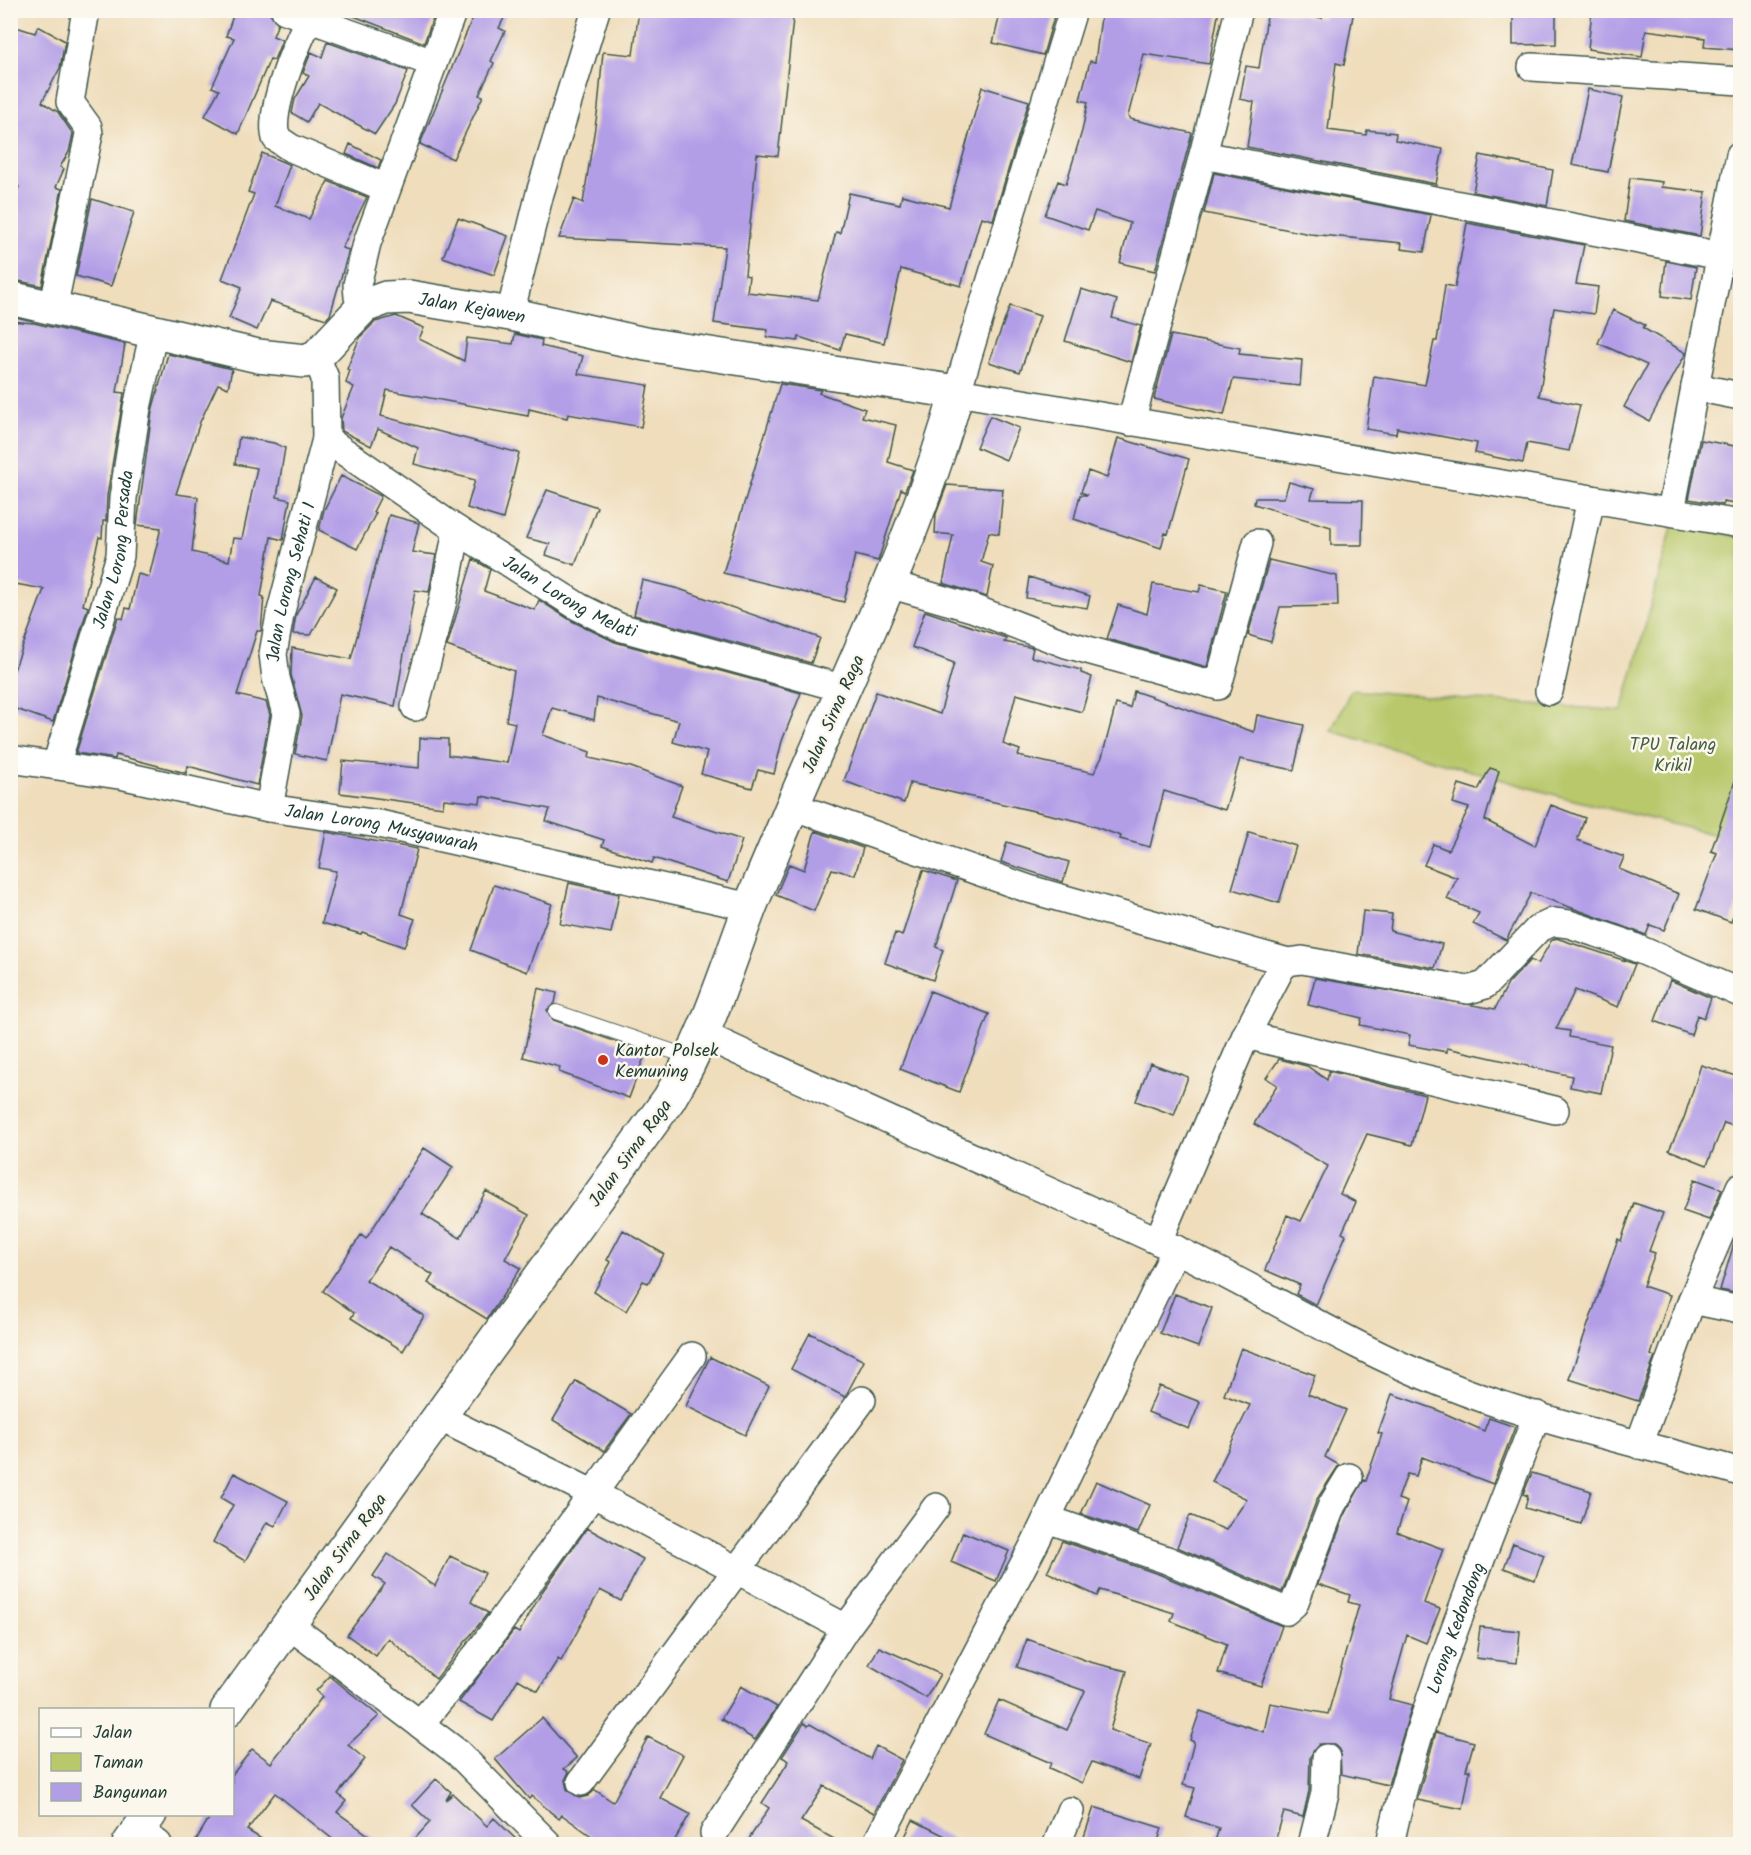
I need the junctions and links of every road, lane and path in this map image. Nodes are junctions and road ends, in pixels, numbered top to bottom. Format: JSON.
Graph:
{"nodes":[{"id":1,"x":86,"y":10,"type":"edge"},
{"id":2,"x":453,"y":10,"type":"edge"},
{"id":3,"x":596,"y":10,"type":"edge"},
{"id":4,"x":1073,"y":10,"type":"edge"},
{"id":5,"x":1239,"y":10,"type":"edge"},
{"id":6,"x":297,"y":15,"type":"edge"},
{"id":7,"x":432,"y":63,"type":"junction"},
{"id":8,"x":1532,"y":67,"type":"dead end"},
{"id":9,"x":1740,"y":81,"type":"edge"},
{"id":10,"x":1203,"y":155,"type":"junction"},
{"id":11,"x":1740,"y":155,"type":"edge"},
{"id":12,"x":1738,"y":185,"type":"edge"},
{"id":13,"x":386,"y":188,"type":"junction"},
{"id":14,"x":1721,"y":256,"type":"junction"},
{"id":15,"x":10,"y":298,"type":"edge"},
{"id":16,"x":364,"y":306,"type":"junction"},
{"id":17,"x":53,"y":309,"type":"junction"},
{"id":18,"x":510,"y":314,"type":"junction"},
{"id":19,"x":154,"y":331,"type":"junction"},
{"id":20,"x":316,"y":357,"type":"junction"},
{"id":21,"x":1695,"y":387,"type":"junction"},
{"id":22,"x":957,"y":392,"type":"junction"},
{"id":23,"x":1740,"y":396,"type":"edge"},
{"id":24,"x":1131,"y":422,"type":"junction"},
{"id":25,"x":326,"y":439,"type":"junction"},
{"id":26,"x":1591,"y":499,"type":"junction"},
{"id":27,"x":1671,"y":511,"type":"junction"},
{"id":28,"x":1740,"y":524,"type":"edge"},
{"id":29,"x":457,"y":530,"type":"junction"},
{"id":30,"x":1257,"y":543,"type":"dead end"},
{"id":31,"x":889,"y":584,"type":"junction"},
{"id":32,"x":845,"y":689,"type":"junction"},
{"id":33,"x":1549,"y":691,"type":"dead end"},
{"id":34,"x":415,"y":707,"type":"dead end"},
{"id":35,"x":10,"y":759,"type":"edge"},
{"id":36,"x":56,"y":765,"type":"junction"},
{"id":37,"x":792,"y":806,"type":"junction"},
{"id":38,"x":269,"y":808,"type":"junction"},
{"id":39,"x":750,"y":907,"type":"junction"},
{"id":40,"x":1288,"y":962,"type":"junction"},
{"id":41,"x":1740,"y":993,"type":"edge"},
{"id":42,"x":556,"y":1012,"type":"dead end"},
{"id":43,"x":1246,"y":1035,"type":"junction"},
{"id":44,"x":698,"y":1047,"type":"junction"},
{"id":45,"x":1555,"y":1110,"type":"dead end"},
{"id":46,"x":1740,"y":1187,"type":"edge"},
{"id":47,"x":1167,"y":1245,"type":"junction"},
{"id":48,"x":1692,"y":1300,"type":"junction"},
{"id":49,"x":1740,"y":1310,"type":"edge"},
{"id":50,"x":692,"y":1356,"type":"dead end"},
{"id":51,"x":862,"y":1400,"type":"dead end"},
{"id":52,"x":1537,"y":1415,"type":"junction"},
{"id":53,"x":439,"y":1417,"type":"junction"},
{"id":54,"x":1639,"y":1445,"type":"junction"},
{"id":55,"x":1740,"y":1472,"type":"edge"},
{"id":56,"x":1349,"y":1477,"type":"dead end"},
{"id":57,"x":592,"y":1493,"type":"junction"},
{"id":58,"x":936,"y":1507,"type":"dead end"},
{"id":59,"x":1047,"y":1519,"type":"junction"},
{"id":60,"x":735,"y":1569,"type":"junction"},
{"id":61,"x":289,"y":1625,"type":"junction"},
{"id":62,"x":846,"y":1628,"type":"junction"},
{"id":63,"x":228,"y":1708,"type":"edge"},
{"id":64,"x":420,"y":1724,"type":"junction"},
{"id":65,"x":1326,"y":1758,"type":"dead end"},
{"id":66,"x":581,"y":1782,"type":"dead end"},
{"id":67,"x":1070,"y":1811,"type":"dead end"},
{"id":68,"x":714,"y":1833,"type":"dead end"},
{"id":69,"x":548,"y":1845,"type":"edge"},
{"id":70,"x":876,"y":1845,"type":"edge"},
{"id":71,"x":1057,"y":1845,"type":"edge"},
{"id":72,"x":1312,"y":1845,"type":"edge"},
{"id":73,"x":1390,"y":1845,"type":"edge"}],
"edges":[{"from":1,"to":17,"type":"street"},
{"from":2,"to":7,"type":"street"},
{"from":3,"to":18,"type":"street"},
{"from":4,"to":22,"type":"street"},
{"from":5,"to":10,"type":"street"},
{"from":6,"to":7,"type":"street"},
{"from":6,"to":13,"type":"street"},
{"from":7,"to":13,"type":"street"},
{"from":8,"to":9,"type":"street"},
{"from":10,"to":14,"type":"street"},
{"from":10,"to":24,"type":"street"},
{"from":11,"to":12,"type":"street"},
{"from":12,"to":14,"type":"street"},
{"from":13,"to":16,"type":"street"},
{"from":14,"to":21,"type":"street"},
{"from":15,"to":17,"type":"street"},
{"from":16,"to":18,"type":"street","name":"Jalan Kejawen"},
{"from":16,"to":20,"type":"street"},
{"from":17,"to":19,"type":"street"},
{"from":18,"to":22,"type":"street","name":"Jalan Kejawen"},
{"from":19,"to":20,"type":"street"},
{"from":19,"to":36,"type":"street","name":"Jalan Lorong Persada"},
{"from":20,"to":25,"type":"street","name":"Jalan Lorong Sehati 1"},
{"from":21,"to":23,"type":"street"},
{"from":21,"to":27,"type":"street"},
{"from":22,"to":24,"type":"street"},
{"from":22,"to":31,"type":"street","name":"Jalan Sirna Raga"},
{"from":24,"to":26,"type":"street"},
{"from":25,"to":29,"type":"street","name":"Jalan Lorong Melati"},
{"from":25,"to":38,"type":"street","name":"Jalan Lorong Sehati 1"},
{"from":26,"to":27,"type":"street"},
{"from":26,"to":33,"type":"street"},
{"from":27,"to":28,"type":"street"},
{"from":29,"to":32,"type":"street","name":"Jalan Lorong Melati"},
{"from":29,"to":34,"type":"street"},
{"from":30,"to":31,"type":"street"},
{"from":31,"to":32,"type":"street","name":"Jalan Sirna Raga"},
{"from":32,"to":37,"type":"street","name":"Jalan Sirna Raga"},
{"from":35,"to":36,"type":"street","name":"Jalan Lorong Musyawarah"},
{"from":36,"to":38,"type":"street","name":"Jalan Lorong Musyawarah"},
{"from":37,"to":39,"type":"street","name":"Jalan Sirna Raga"},
{"from":37,"to":40,"type":"street"},
{"from":38,"to":39,"type":"street","name":"Jalan Lorong Musyawarah"},
{"from":39,"to":44,"type":"street","name":"Jalan Sirna Raga"},
{"from":40,"to":41,"type":"street"},
{"from":40,"to":43,"type":"street"},
{"from":42,"to":44,"type":"lane"},
{"from":43,"to":45,"type":"street"},
{"from":43,"to":47,"type":"street"},
{"from":44,"to":47,"type":"street"},
{"from":44,"to":53,"type":"street","name":"Jalan Sirna Raga"},
{"from":46,"to":48,"type":"street"},
{"from":47,"to":52,"type":"street"},
{"from":47,"to":59,"type":"street"},
{"from":48,"to":49,"type":"street"},
{"from":48,"to":54,"type":"street"},
{"from":50,"to":57,"type":"street"},
{"from":51,"to":60,"type":"street"},
{"from":52,"to":54,"type":"street"},
{"from":52,"to":73,"type":"street","name":"Lorong Kedondong"},
{"from":53,"to":57,"type":"street"},
{"from":53,"to":61,"type":"street","name":"Jalan Sirna Raga"},
{"from":54,"to":55,"type":"street"},
{"from":56,"to":59,"type":"street"},
{"from":57,"to":60,"type":"street"},
{"from":57,"to":64,"type":"street"},
{"from":58,"to":62,"type":"street"},
{"from":59,"to":70,"type":"street"},
{"from":60,"to":62,"type":"street"},
{"from":60,"to":66,"type":"street"},
{"from":61,"to":63,"type":"street","name":"Jalan Sirna Raga"},
{"from":61,"to":64,"type":"street"},
{"from":62,"to":68,"type":"street"},
{"from":64,"to":69,"type":"street"},
{"from":65,"to":72,"type":"street"},
{"from":67,"to":71,"type":"street"}]}
